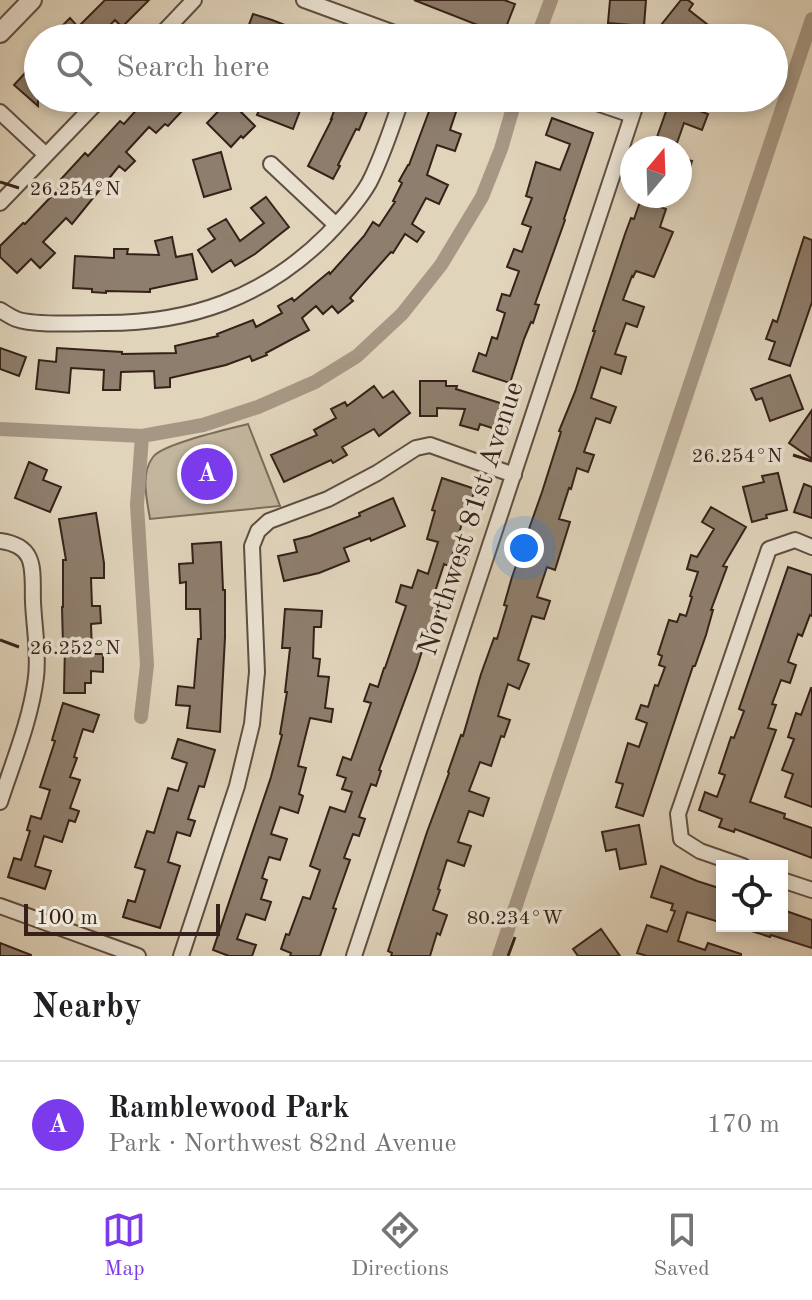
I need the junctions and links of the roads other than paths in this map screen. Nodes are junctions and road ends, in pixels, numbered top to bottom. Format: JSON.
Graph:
{"nodes":[{"id":1,"x":32,"y":0,"type":"edge"},
{"id":2,"x":194,"y":0,"type":"edge"},
{"id":3,"x":304,"y":0,"type":"edge"},
{"id":4,"x":171,"y":24,"type":"edge"},
{"id":5,"x":370,"y":24,"type":"edge"},
{"id":6,"x":0,"y":33,"type":"edge"},
{"id":7,"x":0,"y":112,"type":"edge"},
{"id":8,"x":87,"y":112,"type":"edge"},
{"id":9,"x":397,"y":112,"type":"edge"},
{"id":10,"x":623,"y":112,"type":"edge"},
{"id":11,"x":633,"y":112,"type":"edge"},
{"id":12,"x":632,"y":115,"type":"junction"},
{"id":13,"x":46,"y":155,"type":"junction"},
{"id":14,"x":271,"y":164,"type":"dead end"},
{"id":15,"x":0,"y":203,"type":"edge"},
{"id":16,"x":336,"y":225,"type":"junction"},
{"id":17,"x":0,"y":310,"type":"edge"},
{"id":18,"x":514,"y":475,"type":"junction"},
{"id":19,"x":0,"y":541,"type":"edge"},
{"id":20,"x":812,"y":547,"type":"edge"},
{"id":21,"x":0,"y":802,"type":"edge"},
{"id":22,"x":726,"y":860,"type":"edge"},
{"id":23,"x":788,"y":882,"type":"edge"},
{"id":24,"x":812,"y":890,"type":"edge"},
{"id":25,"x":0,"y":906,"type":"edge"},
{"id":26,"x":138,"y":956,"type":"edge"},
{"id":27,"x":181,"y":956,"type":"edge"},
{"id":28,"x":354,"y":956,"type":"edge"}],
"edges":[{"from":1,"to":6,"type":"street"},
{"from":2,"to":4,"type":"street"},
{"from":3,"to":5,"type":"street"},
{"from":7,"to":13,"type":"street"},
{"from":8,"to":13,"type":"street"},
{"from":9,"to":16,"type":"street"},
{"from":10,"to":12,"type":"street"},
{"from":11,"to":12,"type":"street","name":"Northwest 81st Avenue"},
{"from":12,"to":18,"type":"street","name":"Northwest 81st Avenue"},
{"from":13,"to":15,"type":"street"},
{"from":14,"to":16,"type":"street"},
{"from":16,"to":17,"type":"street"},
{"from":18,"to":27,"type":"street"},
{"from":18,"to":28,"type":"street","name":"Northwest 81st Avenue"},
{"from":19,"to":21,"type":"street"},
{"from":20,"to":22,"type":"street"},
{"from":23,"to":24,"type":"street"},
{"from":25,"to":26,"type":"street"}]}
